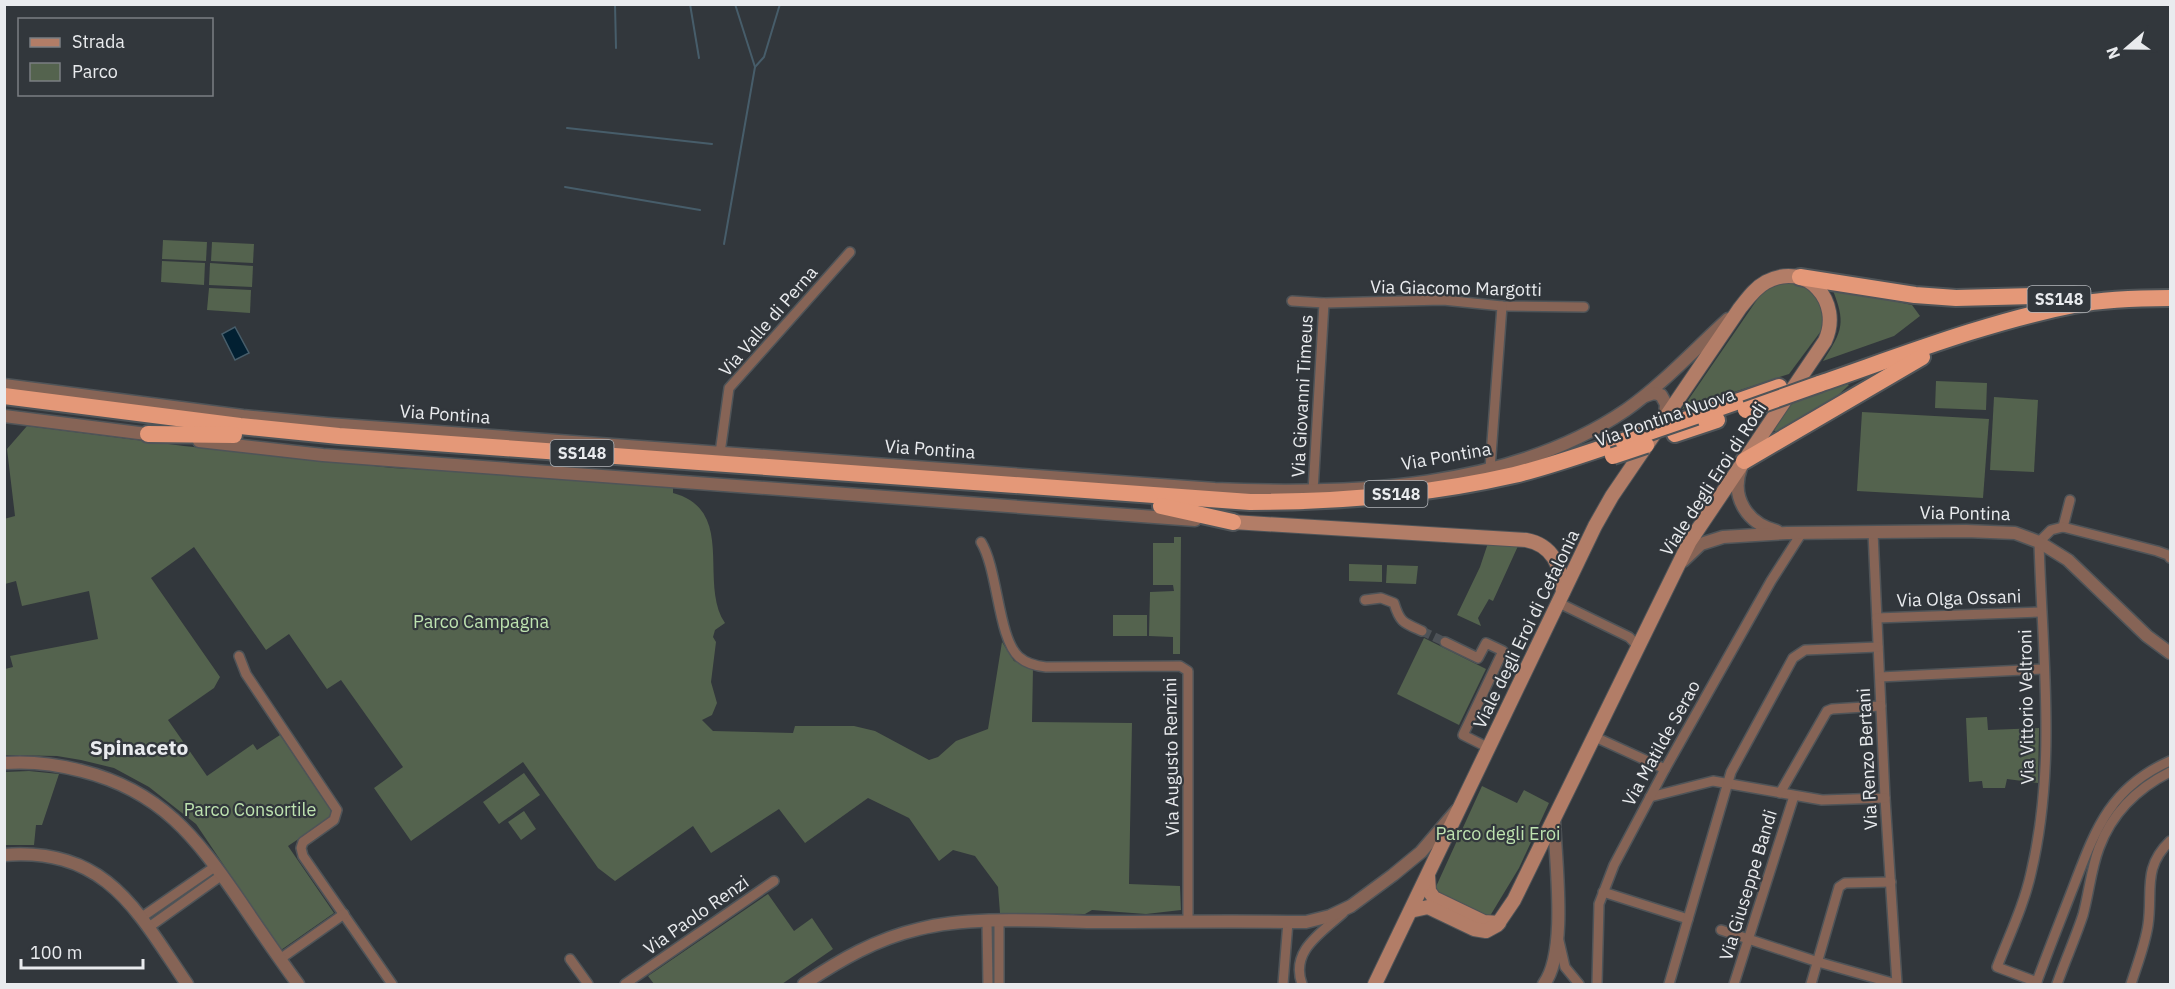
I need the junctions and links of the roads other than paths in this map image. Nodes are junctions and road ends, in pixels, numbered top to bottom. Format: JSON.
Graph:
{"nodes":[{"id":1,"x":850,"y":252,"type":"dead end"},
{"id":2,"x":1795,"y":276,"type":"junction"},
{"id":3,"x":2170,"y":287,"type":"edge"},
{"id":4,"x":2073,"y":295,"type":"junction"},
{"id":5,"x":2170,"y":297,"type":"edge"},
{"id":6,"x":1292,"y":301,"type":"dead end"},
{"id":7,"x":1324,"y":303,"type":"junction"},
{"id":8,"x":1502,"y":306,"type":"junction"},
{"id":9,"x":1584,"y":307,"type":"dead end"},
{"id":10,"x":1740,"y":308,"type":"junction"},
{"id":11,"x":1955,"y":338,"type":"junction"},
{"id":12,"x":1822,"y":378,"type":"junction"},
{"id":13,"x":4,"y":385,"type":"edge"},
{"id":14,"x":4,"y":396,"type":"edge"},
{"id":15,"x":1642,"y":398,"type":"junction"},
{"id":16,"x":4,"y":406,"type":"edge"},
{"id":17,"x":4,"y":416,"type":"edge"},
{"id":18,"x":1665,"y":417,"type":"junction"},
{"id":19,"x":148,"y":434,"type":"junction"},
{"id":20,"x":234,"y":435,"type":"junction"},
{"id":21,"x":720,"y":453,"type":"junction"},
{"id":22,"x":1744,"y":461,"type":"junction"},
{"id":23,"x":1490,"y":469,"type":"junction"},
{"id":24,"x":1313,"y":491,"type":"junction"},
{"id":25,"x":2070,"y":500,"type":"dead end"},
{"id":26,"x":1161,"y":502,"type":"junction"},
{"id":27,"x":1233,"y":522,"type":"junction"},
{"id":28,"x":2063,"y":527,"type":"junction"},
{"id":29,"x":1873,"y":532,"type":"junction"},
{"id":30,"x":1787,"y":533,"type":"junction"},
{"id":31,"x":1801,"y":534,"type":"junction"},
{"id":32,"x":981,"y":542,"type":"dead end"},
{"id":33,"x":2039,"y":542,"type":"junction"},
{"id":34,"x":2170,"y":556,"type":"edge"},
{"id":35,"x":1675,"y":571,"type":"junction"},
{"id":36,"x":1561,"y":598,"type":"junction"},
{"id":37,"x":1365,"y":600,"type":"dead end"},
{"id":38,"x":2041,"y":612,"type":"junction"},
{"id":39,"x":1877,"y":618,"type":"junction"},
{"id":40,"x":1422,"y":631,"type":"tunnel mouth"},
{"id":41,"x":1444,"y":642,"type":"tunnel mouth"},
{"id":42,"x":1638,"y":646,"type":"junction"},
{"id":43,"x":1878,"y":647,"type":"junction"},
{"id":44,"x":2170,"y":653,"type":"edge"},
{"id":45,"x":239,"y":656,"type":"dead end"},
{"id":46,"x":2044,"y":669,"type":"junction"},
{"id":47,"x":1880,"y":677,"type":"junction"},
{"id":48,"x":1881,"y":706,"type":"junction"},
{"id":49,"x":1595,"y":736,"type":"junction"},
{"id":50,"x":1489,"y":748,"type":"junction"},
{"id":51,"x":2170,"y":761,"type":"edge"},
{"id":52,"x":4,"y":763,"type":"edge"},
{"id":53,"x":1665,"y":769,"type":"junction"},
{"id":54,"x":2170,"y":772,"type":"edge"},
{"id":55,"x":1727,"y":783,"type":"junction"},
{"id":56,"x":1780,"y":793,"type":"junction"},
{"id":57,"x":1794,"y":796,"type":"junction"},
{"id":58,"x":1650,"y":797,"type":"junction"},
{"id":59,"x":1885,"y":798,"type":"junction"},
{"id":60,"x":1463,"y":802,"type":"junction"},
{"id":61,"x":1554,"y":818,"type":"junction"},
{"id":62,"x":2170,"y":841,"type":"edge"},
{"id":63,"x":4,"y":855,"type":"edge"},
{"id":64,"x":219,"y":871,"type":"junction"},
{"id":65,"x":1430,"y":871,"type":"junction"},
{"id":66,"x":774,"y":881,"type":"dead end"},
{"id":67,"x":1890,"y":882,"type":"junction"},
{"id":68,"x":1604,"y":892,"type":"junction"},
{"id":69,"x":2070,"y":897,"type":"junction"},
{"id":70,"x":2086,"y":902,"type":"junction"},
{"id":71,"x":1351,"y":906,"type":"junction"},
{"id":72,"x":1410,"y":911,"type":"junction"},
{"id":73,"x":344,"y":914,"type":"junction"},
{"id":74,"x":1688,"y":919,"type":"junction"},
{"id":75,"x":145,"y":922,"type":"junction"},
{"id":76,"x":993,"y":922,"type":"junction"},
{"id":77,"x":1188,"y":922,"type":"junction"},
{"id":78,"x":1288,"y":922,"type":"junction"},
{"id":79,"x":1499,"y":923,"type":"junction"},
{"id":80,"x":1558,"y":929,"type":"junction"},
{"id":81,"x":1721,"y":930,"type":"dead end"},
{"id":82,"x":1750,"y":940,"type":"junction"},
{"id":83,"x":280,"y":959,"type":"junction"},
{"id":84,"x":570,"y":959,"type":"dead end"},
{"id":85,"x":1818,"y":962,"type":"junction"},
{"id":86,"x":638,"y":975,"type":"junction"},
{"id":87,"x":2037,"y":983,"type":"edge"},
{"id":88,"x":187,"y":984,"type":"edge"},
{"id":89,"x":298,"y":984,"type":"edge"},
{"id":90,"x":392,"y":984,"type":"edge"},
{"id":91,"x":587,"y":984,"type":"edge"},
{"id":92,"x":625,"y":984,"type":"edge"},
{"id":93,"x":644,"y":984,"type":"edge"},
{"id":94,"x":804,"y":984,"type":"edge"},
{"id":95,"x":988,"y":984,"type":"edge"},
{"id":96,"x":999,"y":984,"type":"edge"},
{"id":97,"x":1283,"y":984,"type":"edge"},
{"id":98,"x":1302,"y":984,"type":"edge"},
{"id":99,"x":1375,"y":984,"type":"edge"},
{"id":100,"x":1544,"y":984,"type":"edge"},
{"id":101,"x":1578,"y":984,"type":"edge"},
{"id":102,"x":1597,"y":984,"type":"edge"},
{"id":103,"x":1669,"y":984,"type":"edge"},
{"id":104,"x":1734,"y":984,"type":"edge"},
{"id":105,"x":1811,"y":984,"type":"edge"},
{"id":106,"x":1897,"y":984,"type":"edge"},
{"id":107,"x":2056,"y":984,"type":"edge"},
{"id":108,"x":2131,"y":984,"type":"edge"}],
"edges":[{"from":1,"to":21,"type":"street","name":"Via Valle di Perna"},
{"from":2,"to":4,"type":"highway"},
{"from":2,"to":10,"type":"main road","name":"Via Pontina"},
{"from":2,"to":22,"type":"main road","name":"Viale degli Eroi di Rodi"},
{"from":3,"to":4,"type":"highway","name":"Via Pontina Nuova","number":"SS148"},
{"from":4,"to":12,"type":"highway","name":"Via Pontina Nuova","number":"SS148"},
{"from":5,"to":11,"type":"highway","name":"Via Pontina Nuova","number":"SS148"},
{"from":6,"to":7,"type":"street","name":"Via Giacomo Margotti"},
{"from":7,"to":8,"type":"street","name":"Via Giacomo Margotti"},
{"from":7,"to":24,"type":"street","name":"Via Giovanni Timeus"},
{"from":8,"to":9,"type":"street","name":"Via Giacomo Margotti"},
{"from":8,"to":23,"type":"street"},
{"from":10,"to":15,"type":"street","name":"Via Pontina"},
{"from":10,"to":18,"type":"main road","name":"Viale degli Eroi di Cefalonia"},
{"from":11,"to":12,"type":"highway","name":"Via Pontina Nuova","number":"SS148"},
{"from":11,"to":22,"type":"highway"},
{"from":12,"to":26,"type":"highway","name":"Via Pontina Nuova","number":"SS148","bridge":true},
{"from":12,"to":26,"type":"highway","name":"Via Pontina Nuova","number":"SS148","bridge":true},
{"from":13,"to":21,"type":"street","name":"Via Pontina"},
{"from":14,"to":26,"type":"highway","name":"Via Pontina","number":"SS148"},
{"from":15,"to":18,"type":"street"},
{"from":15,"to":23,"type":"street","name":"Via Pontina"},
{"from":16,"to":20,"type":"highway","number":"SS148"},
{"from":17,"to":19,"type":"street"},
{"from":18,"to":36,"type":"main road","name":"Viale degli Eroi di Cefalonia"},
{"from":19,"to":20,"type":"highway"},
{"from":19,"to":27,"type":"street"},
{"from":20,"to":26,"type":"highway","number":"SS148"},
{"from":21,"to":24,"type":"street","name":"Via Pontina"},
{"from":22,"to":30,"type":"street","name":"Via Pontina"},
{"from":22,"to":35,"type":"main road","name":"Viale degli Eroi di Rodi"},
{"from":23,"to":24,"type":"street","name":"Via Pontina"},
{"from":25,"to":28,"type":"street"},
{"from":26,"to":27,"type":"highway"},
{"from":27,"to":36,"type":"main road"},
{"from":28,"to":33,"type":"street"},
{"from":28,"to":34,"type":"street"},
{"from":29,"to":31,"type":"street","name":"Via Pontina"},
{"from":29,"to":33,"type":"street","name":"Via Pontina"},
{"from":29,"to":39,"type":"street","name":"Via Renzo Bertani"},
{"from":30,"to":31,"type":"street","name":"Via Pontina"},
{"from":30,"to":35,"type":"street","name":"Via Pontina"},
{"from":31,"to":53,"type":"street","name":"Via Matilde Serao"},
{"from":32,"to":77,"type":"street","name":"Via Augusto Renzini"},
{"from":33,"to":38,"type":"street","name":"Via Vittorio Veltroni"},
{"from":33,"to":44,"type":"street","name":"Via Pontina"},
{"from":35,"to":42,"type":"main road","name":"Viale degli Eroi di Rodi"},
{"from":36,"to":42,"type":"street"},
{"from":36,"to":50,"type":"main road","name":"Viale degli Eroi di Cefalonia"},
{"from":37,"to":40,"type":"street"},
{"from":38,"to":39,"type":"street","name":"Via Olga Ossani"},
{"from":38,"to":46,"type":"street","name":"Via Vittorio Veltroni"},
{"from":39,"to":43,"type":"street","name":"Via Renzo Bertani"},
{"from":41,"to":50,"type":"street"},
{"from":42,"to":49,"type":"main road","name":"Viale degli Eroi di Rodi"},
{"from":43,"to":47,"type":"street","name":"Via Renzo Bertani"},
{"from":43,"to":55,"type":"street"},
{"from":45,"to":73,"type":"street"},
{"from":46,"to":47,"type":"street"},
{"from":46,"to":87,"type":"street","name":"Via Vittorio Veltroni"},
{"from":47,"to":48,"type":"street","name":"Via Renzo Bertani"},
{"from":48,"to":56,"type":"street"},
{"from":48,"to":59,"type":"street","name":"Via Renzo Bertani"},
{"from":49,"to":53,"type":"street"},
{"from":49,"to":61,"type":"main road","name":"Viale degli Eroi di Rodi"},
{"from":50,"to":60,"type":"main road","name":"Viale degli Eroi di Cefalonia"},
{"from":51,"to":69,"type":"street"},
{"from":52,"to":64,"type":"street"},
{"from":53,"to":58,"type":"street","name":"Via Matilde Serao"},
{"from":54,"to":70,"type":"street"},
{"from":55,"to":56,"type":"street"},
{"from":55,"to":58,"type":"street"},
{"from":55,"to":74,"type":"street"},
{"from":56,"to":57,"type":"street"},
{"from":57,"to":59,"type":"street"},
{"from":57,"to":82,"type":"street","name":"Via Giuseppe Bandi"},
{"from":58,"to":68,"type":"street","name":"Via Matilde Serao"},
{"from":59,"to":67,"type":"street","name":"Via Renzo Bertani"},
{"from":60,"to":65,"type":"main road","name":"Viale degli Eroi di Cefalonia"},
{"from":60,"to":71,"type":"street"},
{"from":61,"to":79,"type":"main road","name":"Viale degli Eroi di Rodi"},
{"from":61,"to":80,"type":"street"},
{"from":62,"to":108,"type":"street"},
{"from":63,"to":75,"type":"street"},
{"from":64,"to":75,"type":"street"},
{"from":64,"to":83,"type":"street"},
{"from":65,"to":72,"type":"main road","name":"Viale degli Eroi di Cefalonia"},
{"from":65,"to":79,"type":"main road"},
{"from":66,"to":86,"type":"street","name":"Via Paolo Renzi"},
{"from":67,"to":85,"type":"street"},
{"from":67,"to":106,"type":"street","name":"Via Renzo Bertani"},
{"from":68,"to":74,"type":"street"},
{"from":68,"to":102,"type":"street","name":"Via Matilde Serao"},
{"from":69,"to":70,"type":"street"},
{"from":69,"to":87,"type":"street"},
{"from":70,"to":107,"type":"street"},
{"from":71,"to":78,"type":"street"},
{"from":71,"to":98,"type":"street"},
{"from":72,"to":79,"type":"main road"},
{"from":72,"to":99,"type":"main road","name":"Viale degli Eroi di Cefalonia"},
{"from":73,"to":83,"type":"street"},
{"from":73,"to":90,"type":"street"},
{"from":74,"to":103,"type":"street"},
{"from":75,"to":88,"type":"street"},
{"from":76,"to":77,"type":"street"},
{"from":76,"to":94,"type":"street"},
{"from":76,"to":95,"type":"street"},
{"from":76,"to":96,"type":"street"},
{"from":77,"to":78,"type":"street"},
{"from":78,"to":97,"type":"street"},
{"from":80,"to":100,"type":"street"},
{"from":80,"to":101,"type":"street"},
{"from":81,"to":82,"type":"street"},
{"from":82,"to":85,"type":"street"},
{"from":82,"to":104,"type":"street","name":"Via Giuseppe Bandi"},
{"from":83,"to":89,"type":"street"},
{"from":84,"to":91,"type":"street"},
{"from":85,"to":105,"type":"street"},
{"from":85,"to":106,"type":"street"},
{"from":86,"to":92,"type":"street","name":"Via Paolo Renzi"},
{"from":86,"to":93,"type":"street","name":"Via Paolo Renzi"}]}
